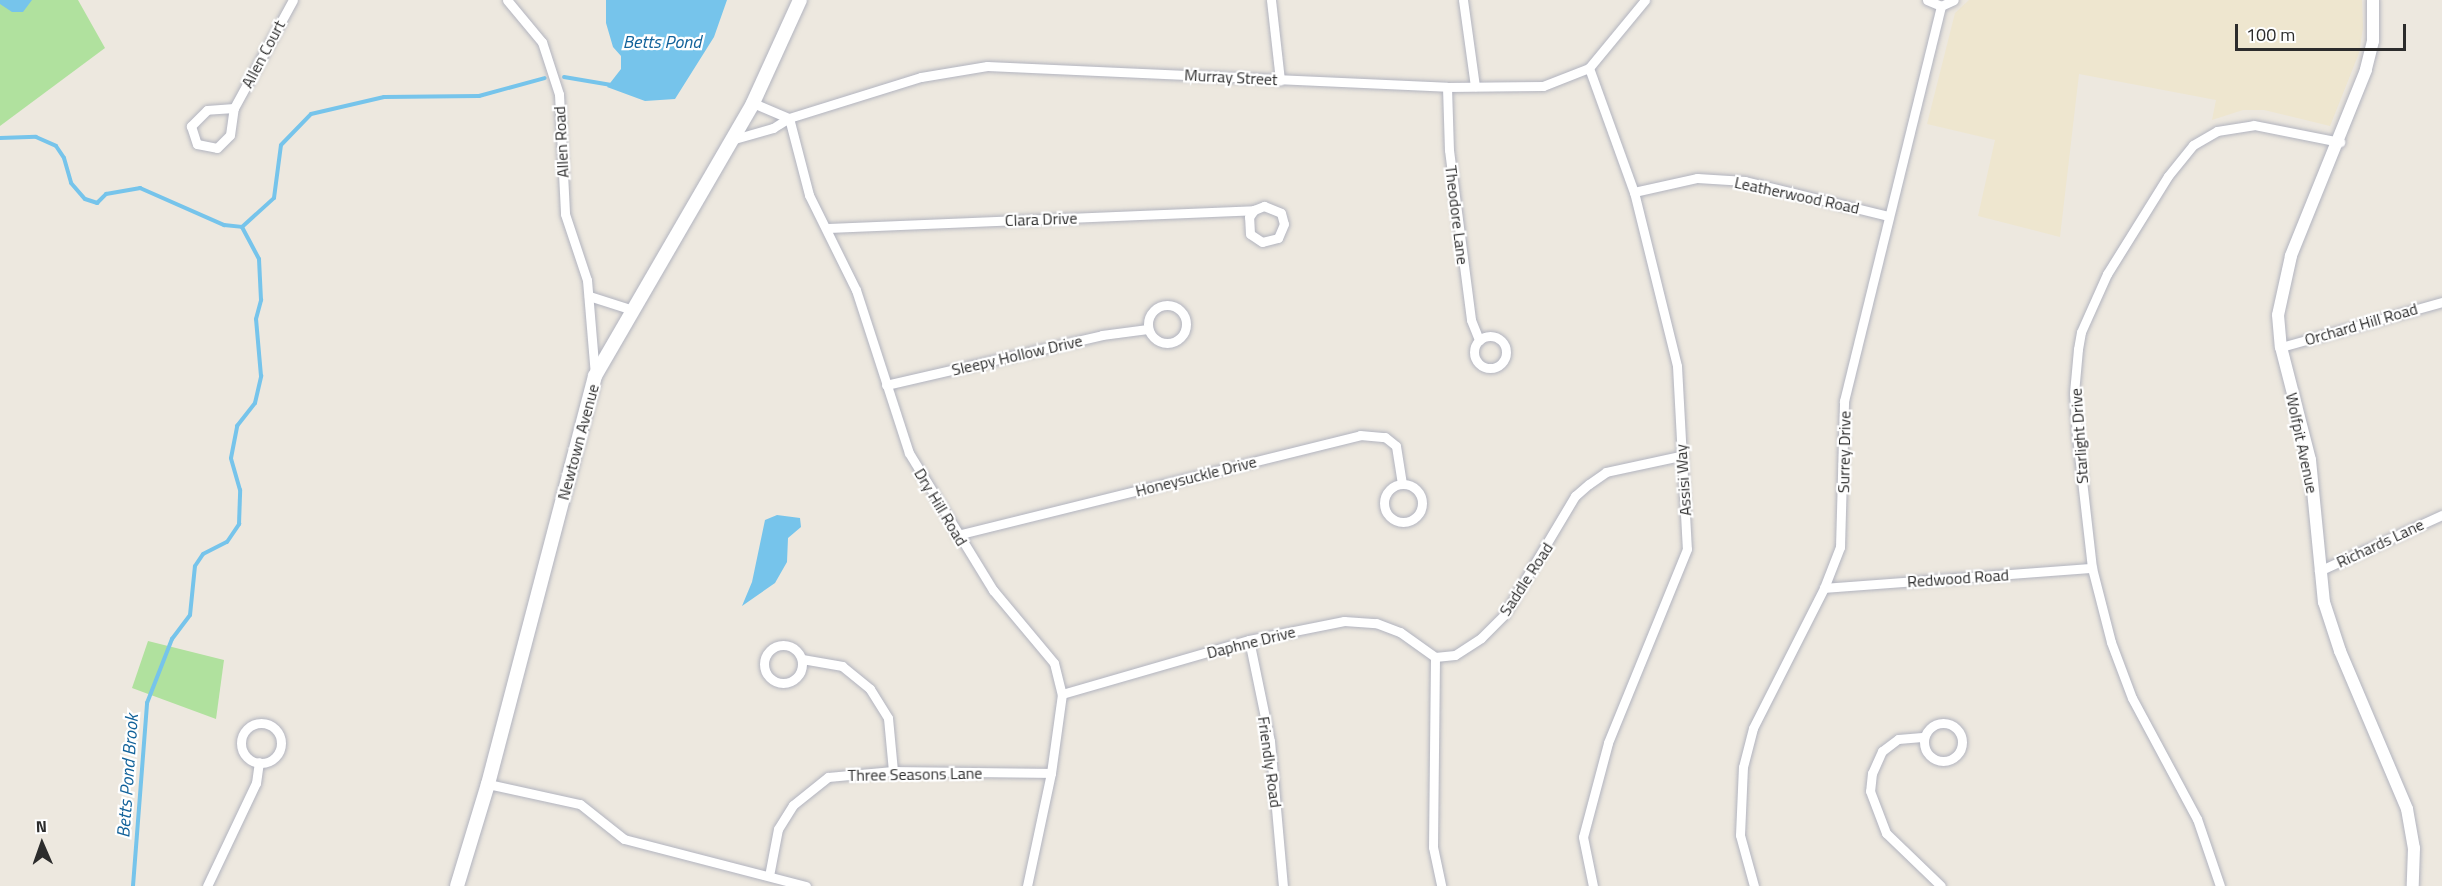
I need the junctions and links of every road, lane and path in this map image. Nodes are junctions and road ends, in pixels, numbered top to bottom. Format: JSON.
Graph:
{"nodes":[{"id":1,"x":292,"y":0,"type":"edge"},
{"id":2,"x":507,"y":0,"type":"edge"},
{"id":3,"x":800,"y":0,"type":"edge"},
{"id":4,"x":1271,"y":0,"type":"edge"},
{"id":5,"x":1463,"y":0,"type":"edge"},
{"id":6,"x":1645,"y":0,"type":"edge"},
{"id":7,"x":1927,"y":0,"type":"edge"},
{"id":8,"x":1954,"y":0,"type":"edge"},
{"id":9,"x":2373,"y":0,"type":"edge"},
{"id":10,"x":1941,"y":6,"type":"junction"},
{"id":11,"x":1589,"y":68,"type":"junction"},
{"id":12,"x":1280,"y":80,"type":"junction"},
{"id":13,"x":1475,"y":86,"type":"junction"},
{"id":14,"x":1448,"y":87,"type":"junction"},
{"id":15,"x":753,"y":103,"type":"junction"},
{"id":16,"x":234,"y":108,"type":"junction"},
{"id":17,"x":789,"y":118,"type":"junction"},
{"id":18,"x":731,"y":140,"type":"junction"},
{"id":19,"x":2340,"y":142,"type":"junction"},
{"id":20,"x":1634,"y":192,"type":"junction"},
{"id":21,"x":1254,"y":210,"type":"junction"},
{"id":22,"x":1889,"y":216,"type":"junction"},
{"id":23,"x":828,"y":228,"type":"junction"},
{"id":24,"x":589,"y":296,"type":"junction"},
{"id":25,"x":2442,"y":302,"type":"edge"},
{"id":26,"x":633,"y":310,"type":"junction"},
{"id":27,"x":1148,"y":329,"type":"junction"},
{"id":28,"x":1479,"y":340,"type":"dead end"},
{"id":29,"x":2281,"y":347,"type":"junction"},
{"id":30,"x":595,"y":375,"type":"junction"},
{"id":31,"x":886,"y":385,"type":"junction"},
{"id":32,"x":1680,"y":456,"type":"junction"},
{"id":33,"x":1402,"y":484,"type":"junction"},
{"id":34,"x":2442,"y":515,"type":"edge"},
{"id":35,"x":957,"y":535,"type":"junction"},
{"id":36,"x":2092,"y":568,"type":"junction"},
{"id":37,"x":2319,"y":571,"type":"junction"},
{"id":38,"x":1824,"y":588,"type":"junction"},
{"id":39,"x":1249,"y":640,"type":"junction"},
{"id":40,"x":1435,"y":657,"type":"junction"},
{"id":41,"x":802,"y":659,"type":"junction"},
{"id":42,"x":1062,"y":694,"type":"junction"},
{"id":43,"x":1922,"y":737,"type":"junction"},
{"id":44,"x":258,"y":762,"type":"junction"},
{"id":45,"x":893,"y":771,"type":"junction"},
{"id":46,"x":1051,"y":773,"type":"junction"},
{"id":47,"x":488,"y":784,"type":"junction"},
{"id":48,"x":770,"y":876,"type":"junction"},
{"id":49,"x":207,"y":886,"type":"edge"},
{"id":50,"x":457,"y":886,"type":"edge"},
{"id":51,"x":806,"y":886,"type":"edge"},
{"id":52,"x":1027,"y":886,"type":"edge"},
{"id":53,"x":1283,"y":886,"type":"edge"},
{"id":54,"x":1441,"y":886,"type":"edge"},
{"id":55,"x":1593,"y":886,"type":"edge"},
{"id":56,"x":1754,"y":886,"type":"edge"},
{"id":57,"x":1941,"y":886,"type":"edge"},
{"id":58,"x":2220,"y":886,"type":"edge"},
{"id":59,"x":2413,"y":886,"type":"edge"}],
"edges":[{"from":1,"to":16,"type":"street","name":"Allen Court"},
{"from":2,"to":24,"type":"street","name":"Allen Road"},
{"from":3,"to":15,"type":"main road","name":"Newtown Avenue"},
{"from":4,"to":12,"type":"street"},
{"from":5,"to":13,"type":"street"},
{"from":6,"to":11,"type":"street","name":"Murray Street"},
{"from":7,"to":10,"type":"street"},
{"from":8,"to":10,"type":"street"},
{"from":9,"to":19,"type":"street","name":"Wolfpit Avenue"},
{"from":10,"to":22,"type":"street","name":"Surrey Drive"},
{"from":11,"to":13,"type":"street","name":"Murray Street"},
{"from":11,"to":20,"type":"street","name":"Assisi Way"},
{"from":12,"to":14,"type":"street","name":"Murray Street"},
{"from":12,"to":17,"type":"street","name":"Murray Street"},
{"from":13,"to":14,"type":"street","name":"Murray Street"},
{"from":14,"to":28,"type":"street","name":"Theodore Lane"},
{"from":15,"to":17,"type":"street"},
{"from":15,"to":18,"type":"main road","name":"Newtown Avenue"},
{"from":16,"to":16,"type":"street","name":"Allen Court"},
{"from":17,"to":18,"type":"street","name":"Murray Street"},
{"from":17,"to":23,"type":"street","name":"Dry Hill Road"},
{"from":18,"to":26,"type":"main road","name":"Newtown Avenue"},
{"from":19,"to":29,"type":"street","name":"Wolfpit Avenue"},
{"from":19,"to":36,"type":"street","name":"Starlight Drive"},
{"from":20,"to":22,"type":"street","name":"Leatherwood Road"},
{"from":20,"to":32,"type":"street","name":"Assisi Way"},
{"from":21,"to":21,"type":"street","name":"Clara Drive"},
{"from":21,"to":23,"type":"street","name":"Clara Drive"},
{"from":22,"to":38,"type":"street","name":"Surrey Drive"},
{"from":23,"to":31,"type":"street","name":"Dry Hill Road"},
{"from":24,"to":26,"type":"street"},
{"from":24,"to":30,"type":"street","name":"Allen Road"},
{"from":25,"to":29,"type":"street","name":"Orchard Hill Road"},
{"from":26,"to":30,"type":"main road","name":"Newtown Avenue"},
{"from":27,"to":27,"type":"street"},
{"from":27,"to":31,"type":"street","name":"Sleepy Hollow Drive"},
{"from":29,"to":37,"type":"street","name":"Wolfpit Avenue"},
{"from":30,"to":47,"type":"main road","name":"Newtown Avenue"},
{"from":31,"to":35,"type":"street","name":"Dry Hill Road"},
{"from":32,"to":40,"type":"street","name":"Saddle Road"},
{"from":32,"to":55,"type":"street","name":"Assisi Way"},
{"from":33,"to":33,"type":"street"},
{"from":33,"to":35,"type":"street","name":"Honeysuckle Drive"},
{"from":34,"to":37,"type":"street","name":"Richards Lane"},
{"from":35,"to":42,"type":"street","name":"Dry Hill Road"},
{"from":36,"to":38,"type":"street","name":"Redwood Road"},
{"from":36,"to":58,"type":"street","name":"Starlight Drive"},
{"from":37,"to":59,"type":"street","name":"Wolfpit Avenue"},
{"from":38,"to":56,"type":"street","name":"Surrey Drive"},
{"from":39,"to":40,"type":"street","name":"Daphne Drive"},
{"from":39,"to":42,"type":"street","name":"Daphne Drive"},
{"from":39,"to":53,"type":"street","name":"Friendly Road"},
{"from":40,"to":54,"type":"street"},
{"from":41,"to":41,"type":"street"},
{"from":41,"to":45,"type":"street"},
{"from":42,"to":46,"type":"street","name":"Dry Hill Road"},
{"from":43,"to":43,"type":"street"},
{"from":43,"to":57,"type":"street"},
{"from":44,"to":44,"type":"street"},
{"from":44,"to":49,"type":"street"},
{"from":45,"to":46,"type":"street","name":"Three Seasons Lane"},
{"from":45,"to":48,"type":"street","name":"Three Seasons Lane"},
{"from":46,"to":52,"type":"street","name":"Dry Hill Road"},
{"from":47,"to":48,"type":"street"},
{"from":47,"to":50,"type":"main road","name":"Newtown Avenue"},
{"from":48,"to":51,"type":"street"}]}
